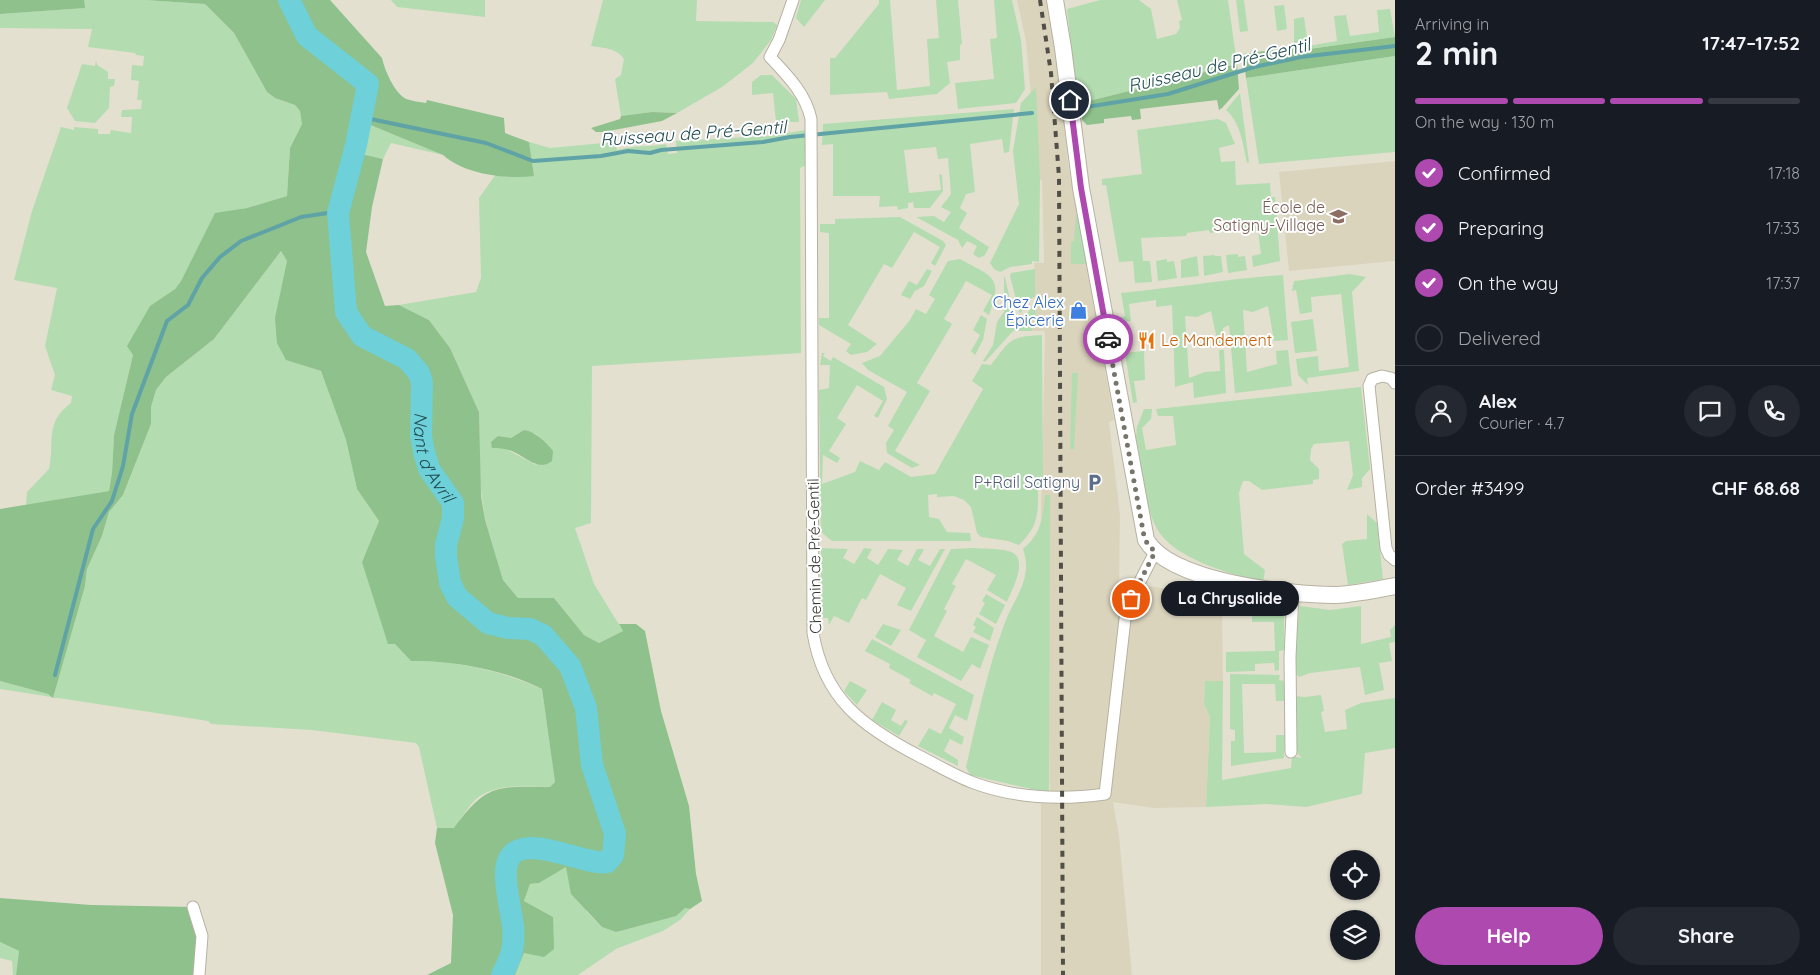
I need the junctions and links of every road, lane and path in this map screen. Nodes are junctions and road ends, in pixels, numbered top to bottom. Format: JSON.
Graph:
{"nodes":[{"id":1,"x":793,"y":0,"type":"edge"},
{"id":2,"x":1055,"y":0,"type":"edge"},
{"id":3,"x":1395,"y":383,"type":"edge"},
{"id":4,"x":1395,"y":528,"type":"edge"},
{"id":5,"x":1385,"y":534,"type":"junction"},
{"id":6,"x":1155,"y":552,"type":"junction"},
{"id":7,"x":1395,"y":560,"type":"edge"},
{"id":8,"x":1395,"y":586,"type":"edge"},
{"id":9,"x":1293,"y":592,"type":"junction"},
{"id":10,"x":1291,"y":752,"type":"dead end"},
{"id":11,"x":193,"y":907,"type":"dead end"},
{"id":12,"x":199,"y":975,"type":"edge"}],
"edges":[{"from":1,"to":6,"type":"street","name":"Chemin de Pré-Gentil"},
{"from":2,"to":6,"type":"street"},
{"from":3,"to":5,"type":"street"},
{"from":4,"to":5,"type":"street"},
{"from":5,"to":7,"type":"street"},
{"from":6,"to":9,"type":"street"},
{"from":8,"to":9,"type":"street"},
{"from":9,"to":10,"type":"street"},
{"from":11,"to":12,"type":"street"}]}
